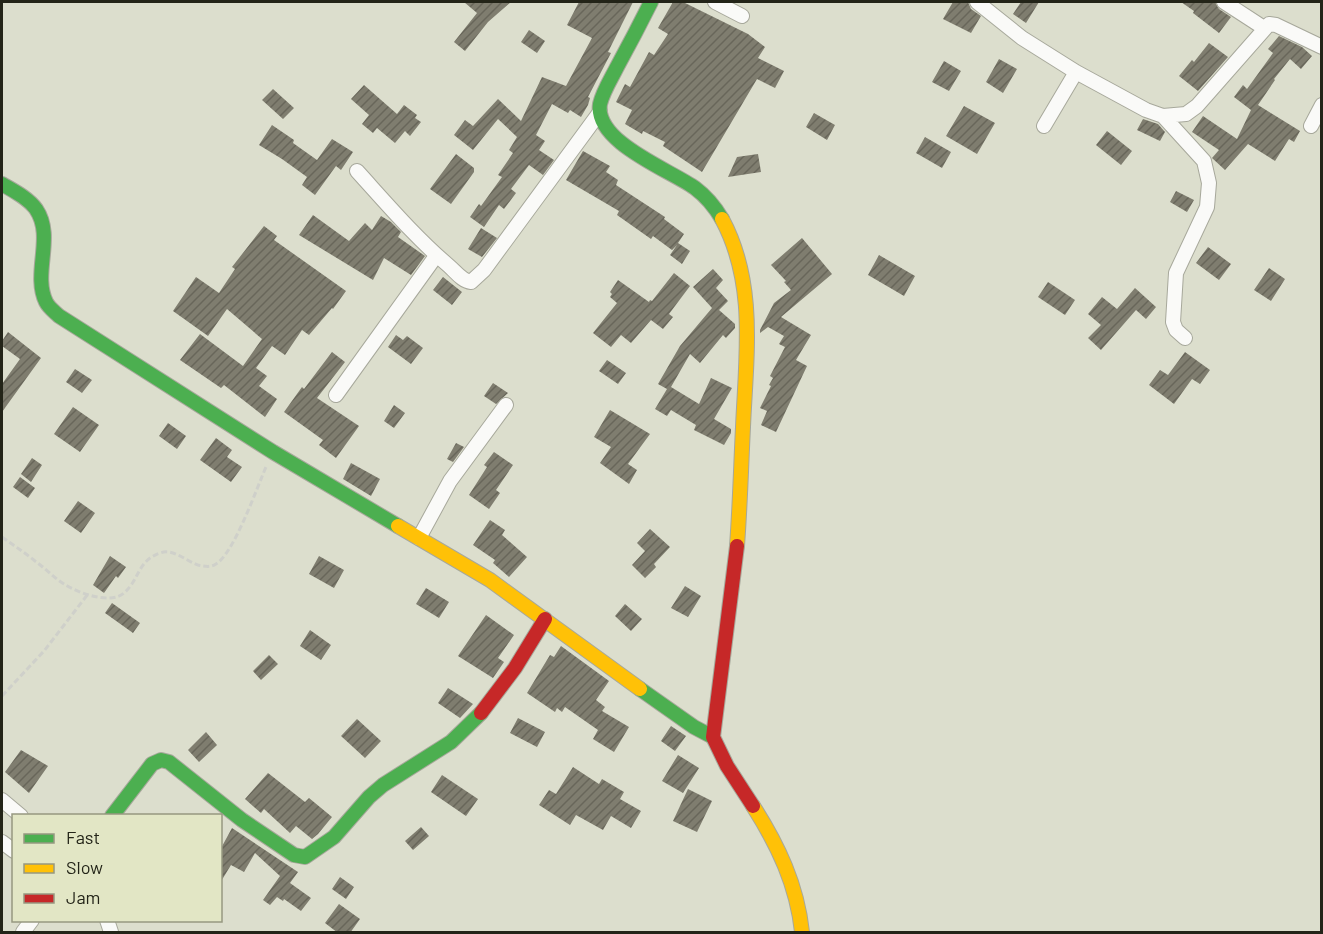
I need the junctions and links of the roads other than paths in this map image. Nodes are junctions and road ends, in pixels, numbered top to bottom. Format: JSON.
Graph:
{"nodes":[{"id":1,"x":651,"y":2,"type":"edge"},
{"id":2,"x":715,"y":2,"type":"edge"},
{"id":3,"x":977,"y":2,"type":"edge"},
{"id":4,"x":1224,"y":2,"type":"edge"},
{"id":5,"x":742,"y":16,"type":"dead end"},
{"id":6,"x":1264,"y":28,"type":"junction"},
{"id":7,"x":1322,"y":47,"type":"edge"},
{"id":8,"x":1076,"y":72,"type":"junction"},
{"id":9,"x":1322,"y":105,"type":"edge"},
{"id":10,"x":600,"y":112,"type":"junction"},
{"id":11,"x":1163,"y":116,"type":"junction"},
{"id":12,"x":1044,"y":126,"type":"dead end"},
{"id":13,"x":1311,"y":126,"type":"dead end"},
{"id":14,"x":357,"y":171,"type":"dead end"},
{"id":15,"x":2,"y":184,"type":"edge"},
{"id":16,"x":436,"y":255,"type":"junction"},
{"id":17,"x":1185,"y":338,"type":"dead end"},
{"id":18,"x":336,"y":395,"type":"dead end"},
{"id":19,"x":506,"y":405,"type":"dead end"},
{"id":20,"x":418,"y":538,"type":"junction"},
{"id":21,"x":545,"y":619,"type":"junction"},
{"id":22,"x":714,"y":737,"type":"junction"},
{"id":23,"x":2,"y":800,"type":"edge"},
{"id":24,"x":19,"y":814,"type":"edge"},
{"id":25,"x":114,"y":814,"type":"edge"},
{"id":26,"x":802,"y":933,"type":"edge"}],
"edges":[{"from":1,"to":10,"type":"street"},
{"from":2,"to":5,"type":"street"},
{"from":3,"to":8,"type":"street"},
{"from":4,"to":6,"type":"street"},
{"from":6,"to":7,"type":"street"},
{"from":6,"to":11,"type":"street"},
{"from":8,"to":11,"type":"street"},
{"from":8,"to":12,"type":"street"},
{"from":9,"to":13,"type":"street"},
{"from":10,"to":16,"type":"street"},
{"from":10,"to":22,"type":"street"},
{"from":11,"to":17,"type":"street"},
{"from":14,"to":16,"type":"street"},
{"from":15,"to":20,"type":"street"},
{"from":16,"to":18,"type":"street"},
{"from":19,"to":20,"type":"street"},
{"from":20,"to":21,"type":"street"},
{"from":21,"to":22,"type":"street"},
{"from":21,"to":25,"type":"street"},
{"from":22,"to":26,"type":"street"},
{"from":23,"to":24,"type":"street"}]}
